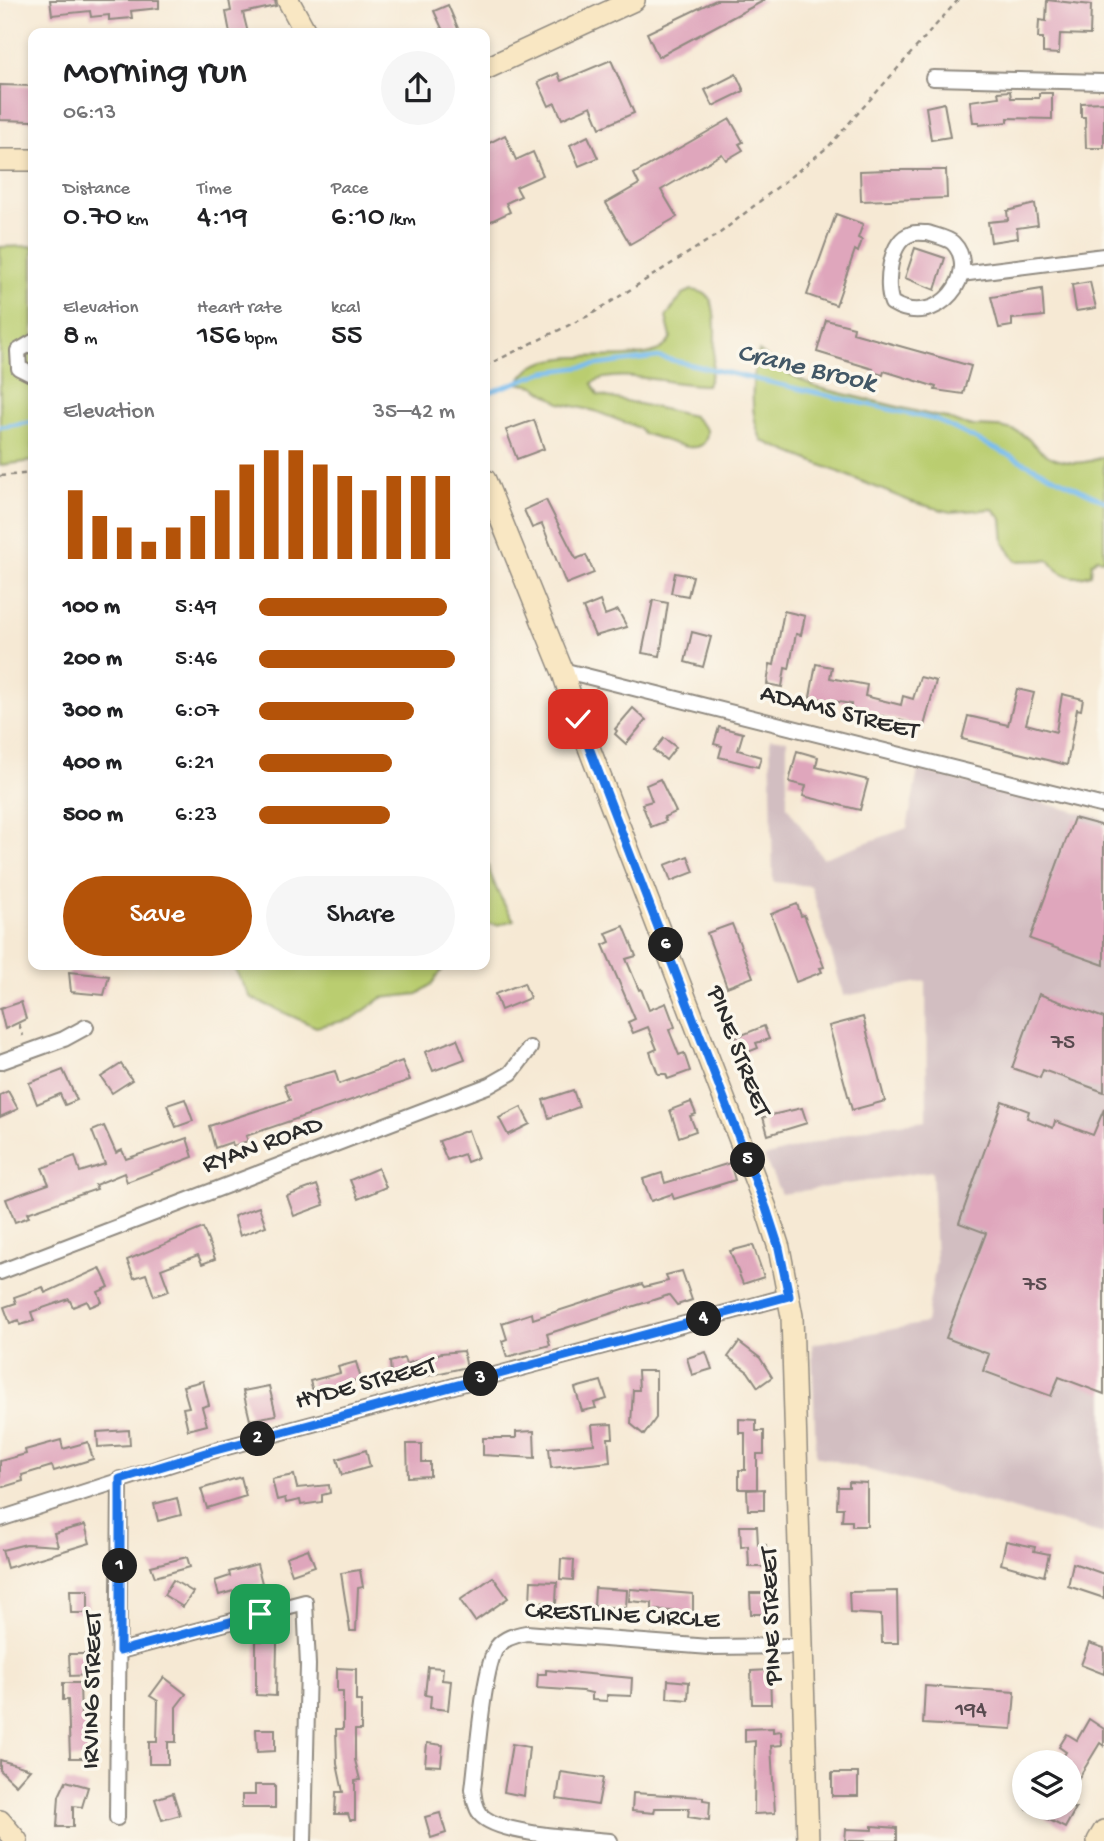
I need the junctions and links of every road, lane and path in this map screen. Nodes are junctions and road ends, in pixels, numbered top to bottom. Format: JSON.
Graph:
{"nodes":[{"id":1,"x":288,"y":0,"type":"edge"},
{"id":2,"x":634,"y":0,"type":"edge"},
{"id":3,"x":958,"y":0,"type":"edge"},
{"id":4,"x":303,"y":28,"type":"edge"},
{"id":5,"x":490,"y":67,"type":"edge"},
{"id":6,"x":933,"y":78,"type":"dead end"},
{"id":7,"x":1104,"y":82,"type":"edge"},
{"id":8,"x":28,"y":159,"type":"edge"},
{"id":9,"x":0,"y":160,"type":"edge"},
{"id":10,"x":1104,"y":257,"type":"edge"},
{"id":11,"x":961,"y":274,"type":"junction"},
{"id":12,"x":28,"y":345,"type":"edge"},
{"id":13,"x":490,"y":364,"type":"edge"},
{"id":14,"x":28,"y":372,"type":"edge"},
{"id":15,"x":28,"y":473,"type":"edge"},
{"id":16,"x":0,"y":476,"type":"edge"},
{"id":17,"x":490,"y":492,"type":"edge"},
{"id":18,"x":562,"y":670,"type":"junction"},
{"id":19,"x":1104,"y":806,"type":"edge"},
{"id":20,"x":19,"y":1024,"type":"dead end"},
{"id":21,"x":86,"y":1027,"type":"dead end"},
{"id":22,"x":23,"y":1036,"type":"dead end"},
{"id":23,"x":530,"y":1048,"type":"dead end"},
{"id":24,"x":0,"y":1062,"type":"edge"},
{"id":25,"x":0,"y":1272,"type":"edge"},
{"id":26,"x":789,"y":1296,"type":"junction"},
{"id":27,"x":120,"y":1479,"type":"junction"},
{"id":28,"x":0,"y":1518,"type":"edge"},
{"id":29,"x":802,"y":1646,"type":"junction"},
{"id":30,"x":120,"y":1651,"type":"junction"},
{"id":31,"x":117,"y":1818,"type":"dead end"},
{"id":32,"x":0,"y":1821,"type":"edge"},
{"id":33,"x":1104,"y":1831,"type":"edge"},
{"id":34,"x":17,"y":1841,"type":"edge"},
{"id":35,"x":304,"y":1841,"type":"edge"},
{"id":36,"x":610,"y":1841,"type":"edge"},
{"id":37,"x":808,"y":1841,"type":"edge"},
{"id":38,"x":1098,"y":1841,"type":"edge"}],
"edges":[{"from":1,"to":4,"type":"street"},
{"from":2,"to":5,"type":"street"},
{"from":3,"to":13,"type":"path"},
{"from":6,"to":7,"type":"street"},
{"from":8,"to":9,"type":"street"},
{"from":10,"to":11,"type":"street"},
{"from":11,"to":11,"type":"street"},
{"from":12,"to":14,"type":"street"},
{"from":15,"to":16,"type":"path"},
{"from":17,"to":18,"type":"street","name":"PINE STREET"},
{"from":18,"to":19,"type":"street","name":"ADAMS STREET"},
{"from":18,"to":26,"type":"street","name":"PINE STREET"},
{"from":20,"to":22,"type":"path"},
{"from":21,"to":24,"type":"street"},
{"from":23,"to":25,"type":"street","name":"RYAN ROAD"},
{"from":26,"to":27,"type":"street","name":"HYDE STREET"},
{"from":26,"to":29,"type":"street","name":"PINE STREET"},
{"from":27,"to":28,"type":"street","name":"HYDE STREET"},
{"from":27,"to":30,"type":"street","name":"IRVING STREET"},
{"from":29,"to":36,"type":"street","name":"CRESTLINE CIRCLE"},
{"from":29,"to":37,"type":"street","name":"PINE STREET"},
{"from":30,"to":31,"type":"street","name":"IRVING STREET"},
{"from":30,"to":35,"type":"street"},
{"from":32,"to":34,"type":"street"},
{"from":33,"to":38,"type":"street"}]}
